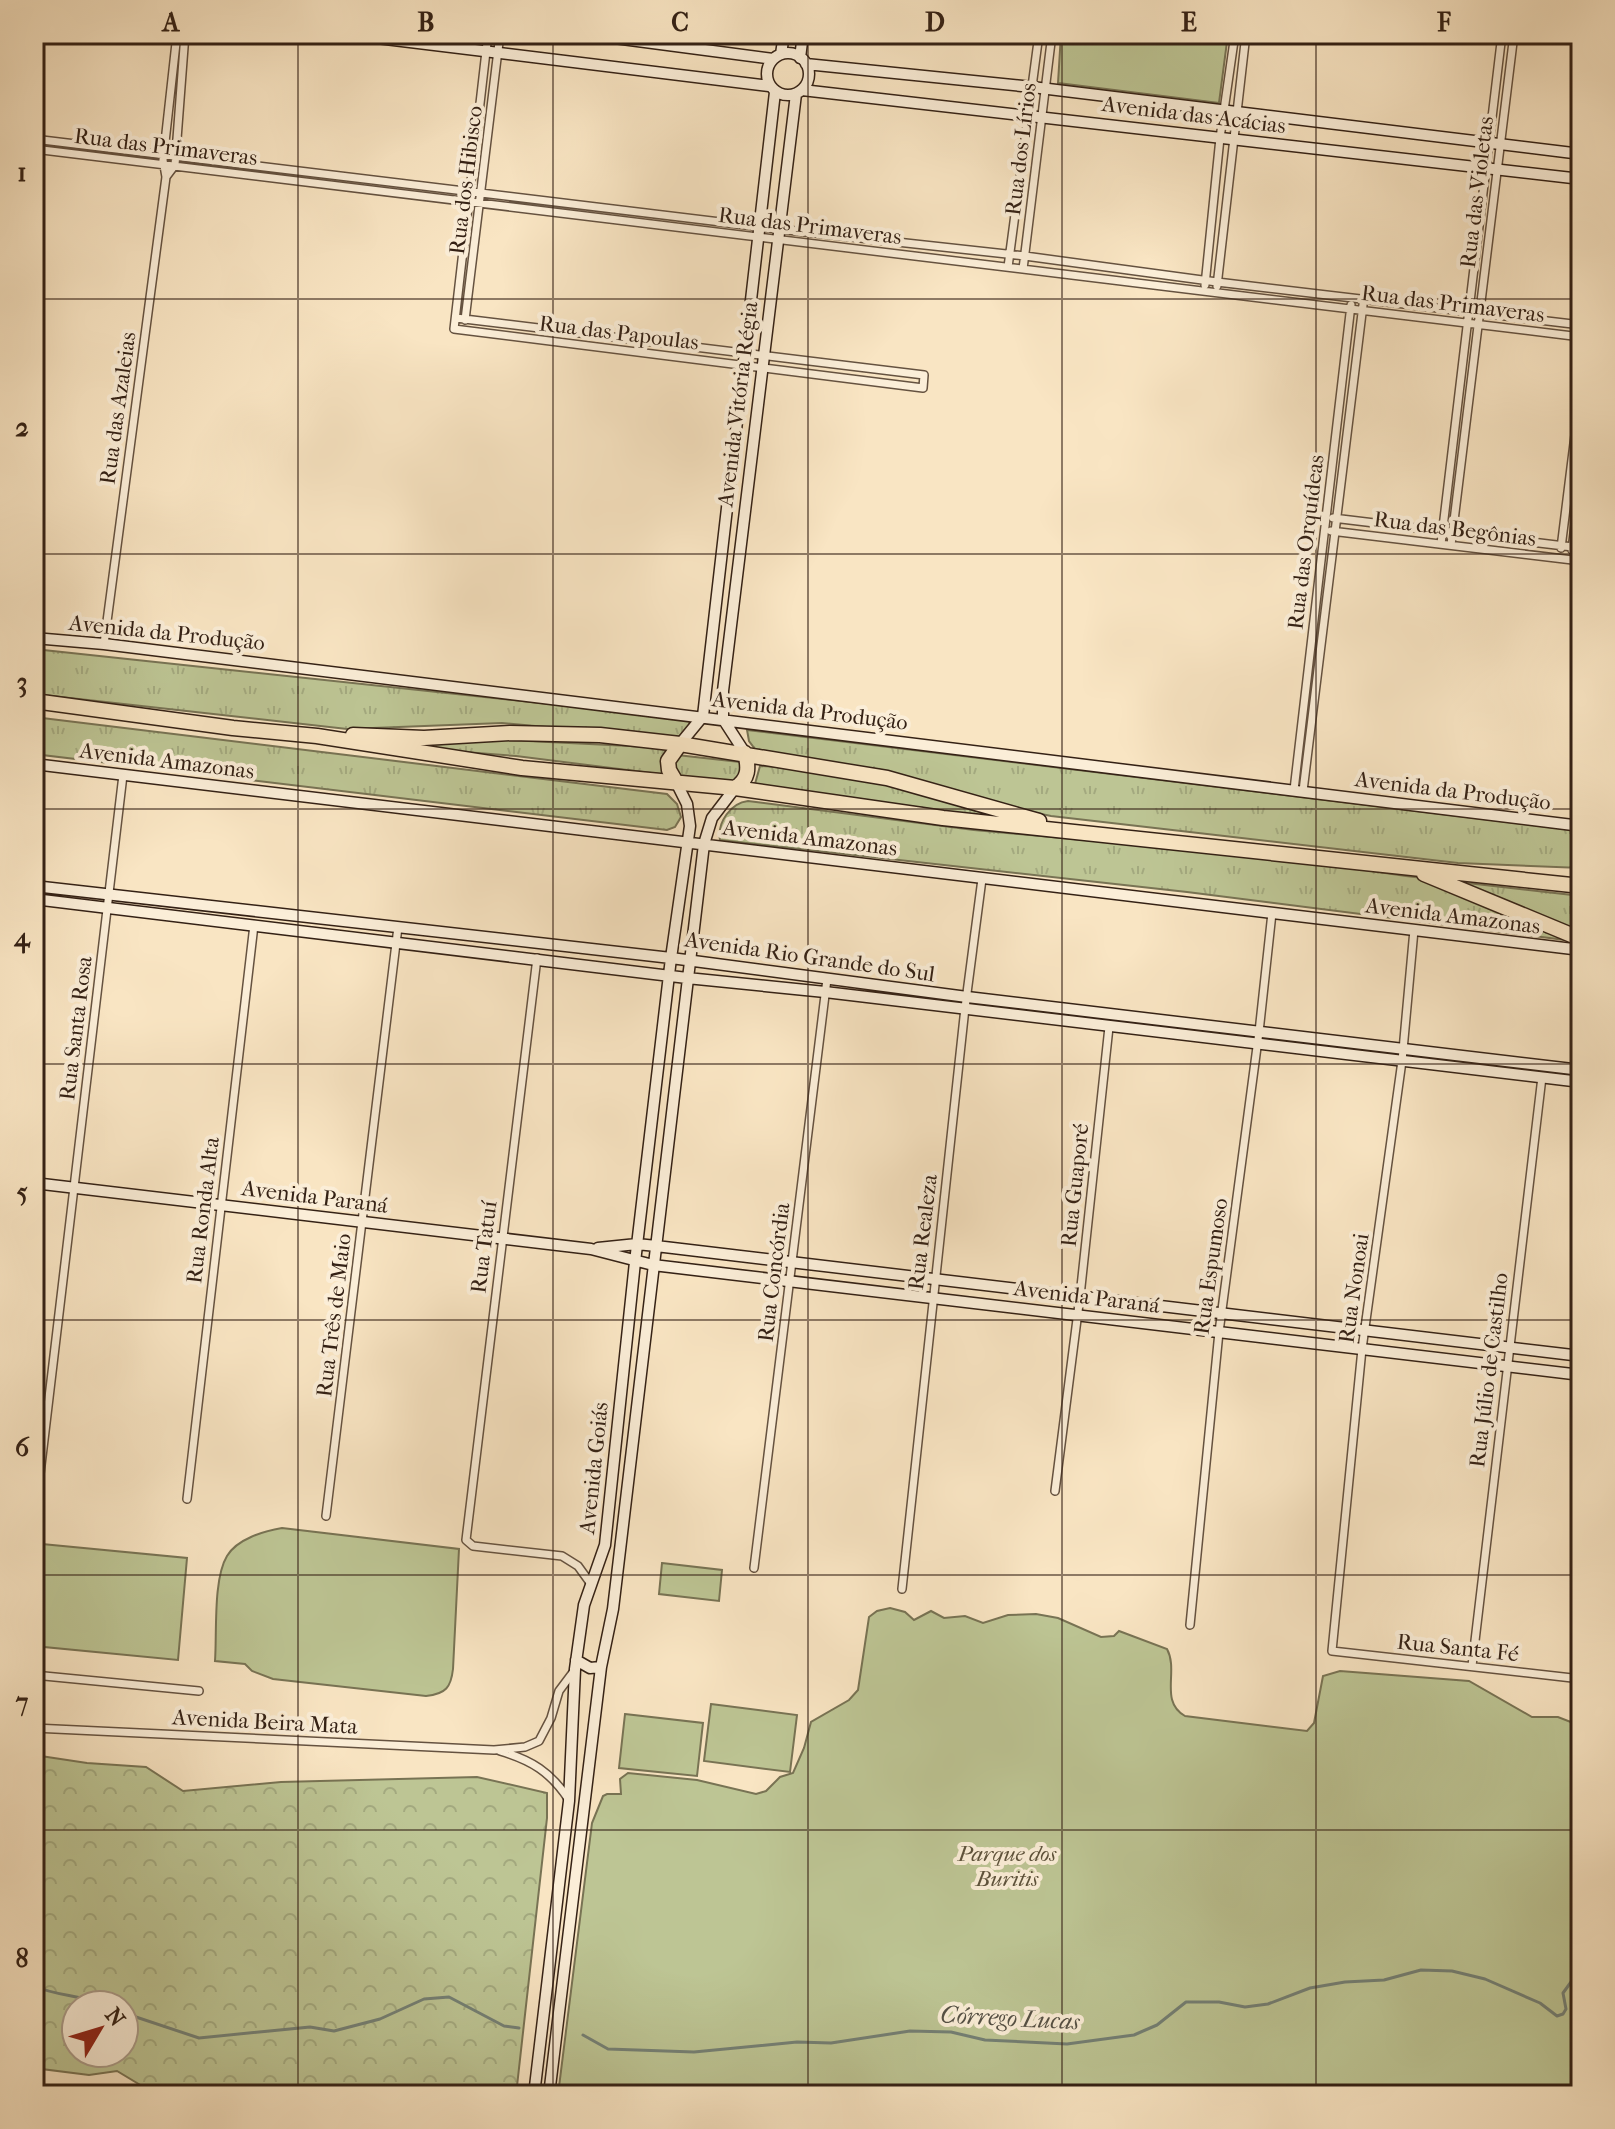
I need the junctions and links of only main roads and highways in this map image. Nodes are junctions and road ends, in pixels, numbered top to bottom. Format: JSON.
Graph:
{"nodes":[{"id":1,"x":34,"y":701,"type":"edge"},
{"id":2,"x":317,"y":736,"type":"junction"},
{"id":3,"x":680,"y":744,"type":"junction"},
{"id":4,"x":745,"y":753,"type":"junction"},
{"id":5,"x":676,"y":782,"type":"junction"},
{"id":6,"x":735,"y":788,"type":"junction"},
{"id":7,"x":1074,"y":831,"type":"junction"},
{"id":8,"x":1409,"y":868,"type":"junction"},
{"id":9,"x":1581,"y":876,"type":"edge"},
{"id":10,"x":1525,"y":878,"type":"junction"},
{"id":11,"x":1581,"y":886,"type":"edge"},
{"id":12,"x":1581,"y":939,"type":"edge"}],
"edges":[{"from":1,"to":2,"type":"highway"},
{"from":2,"to":3,"type":"highway"},
{"from":2,"to":5,"type":"highway"},
{"from":3,"to":4,"type":"highway"},
{"from":3,"to":5,"type":"highway"},
{"from":4,"to":6,"type":"highway"},
{"from":4,"to":7,"type":"highway"},
{"from":5,"to":6,"type":"highway"},
{"from":6,"to":7,"type":"highway"},
{"from":7,"to":8,"type":"highway"},
{"from":8,"to":10,"type":"highway"},
{"from":8,"to":12,"type":"highway"},
{"from":9,"to":10,"type":"highway"},
{"from":10,"to":11,"type":"highway"}]}
